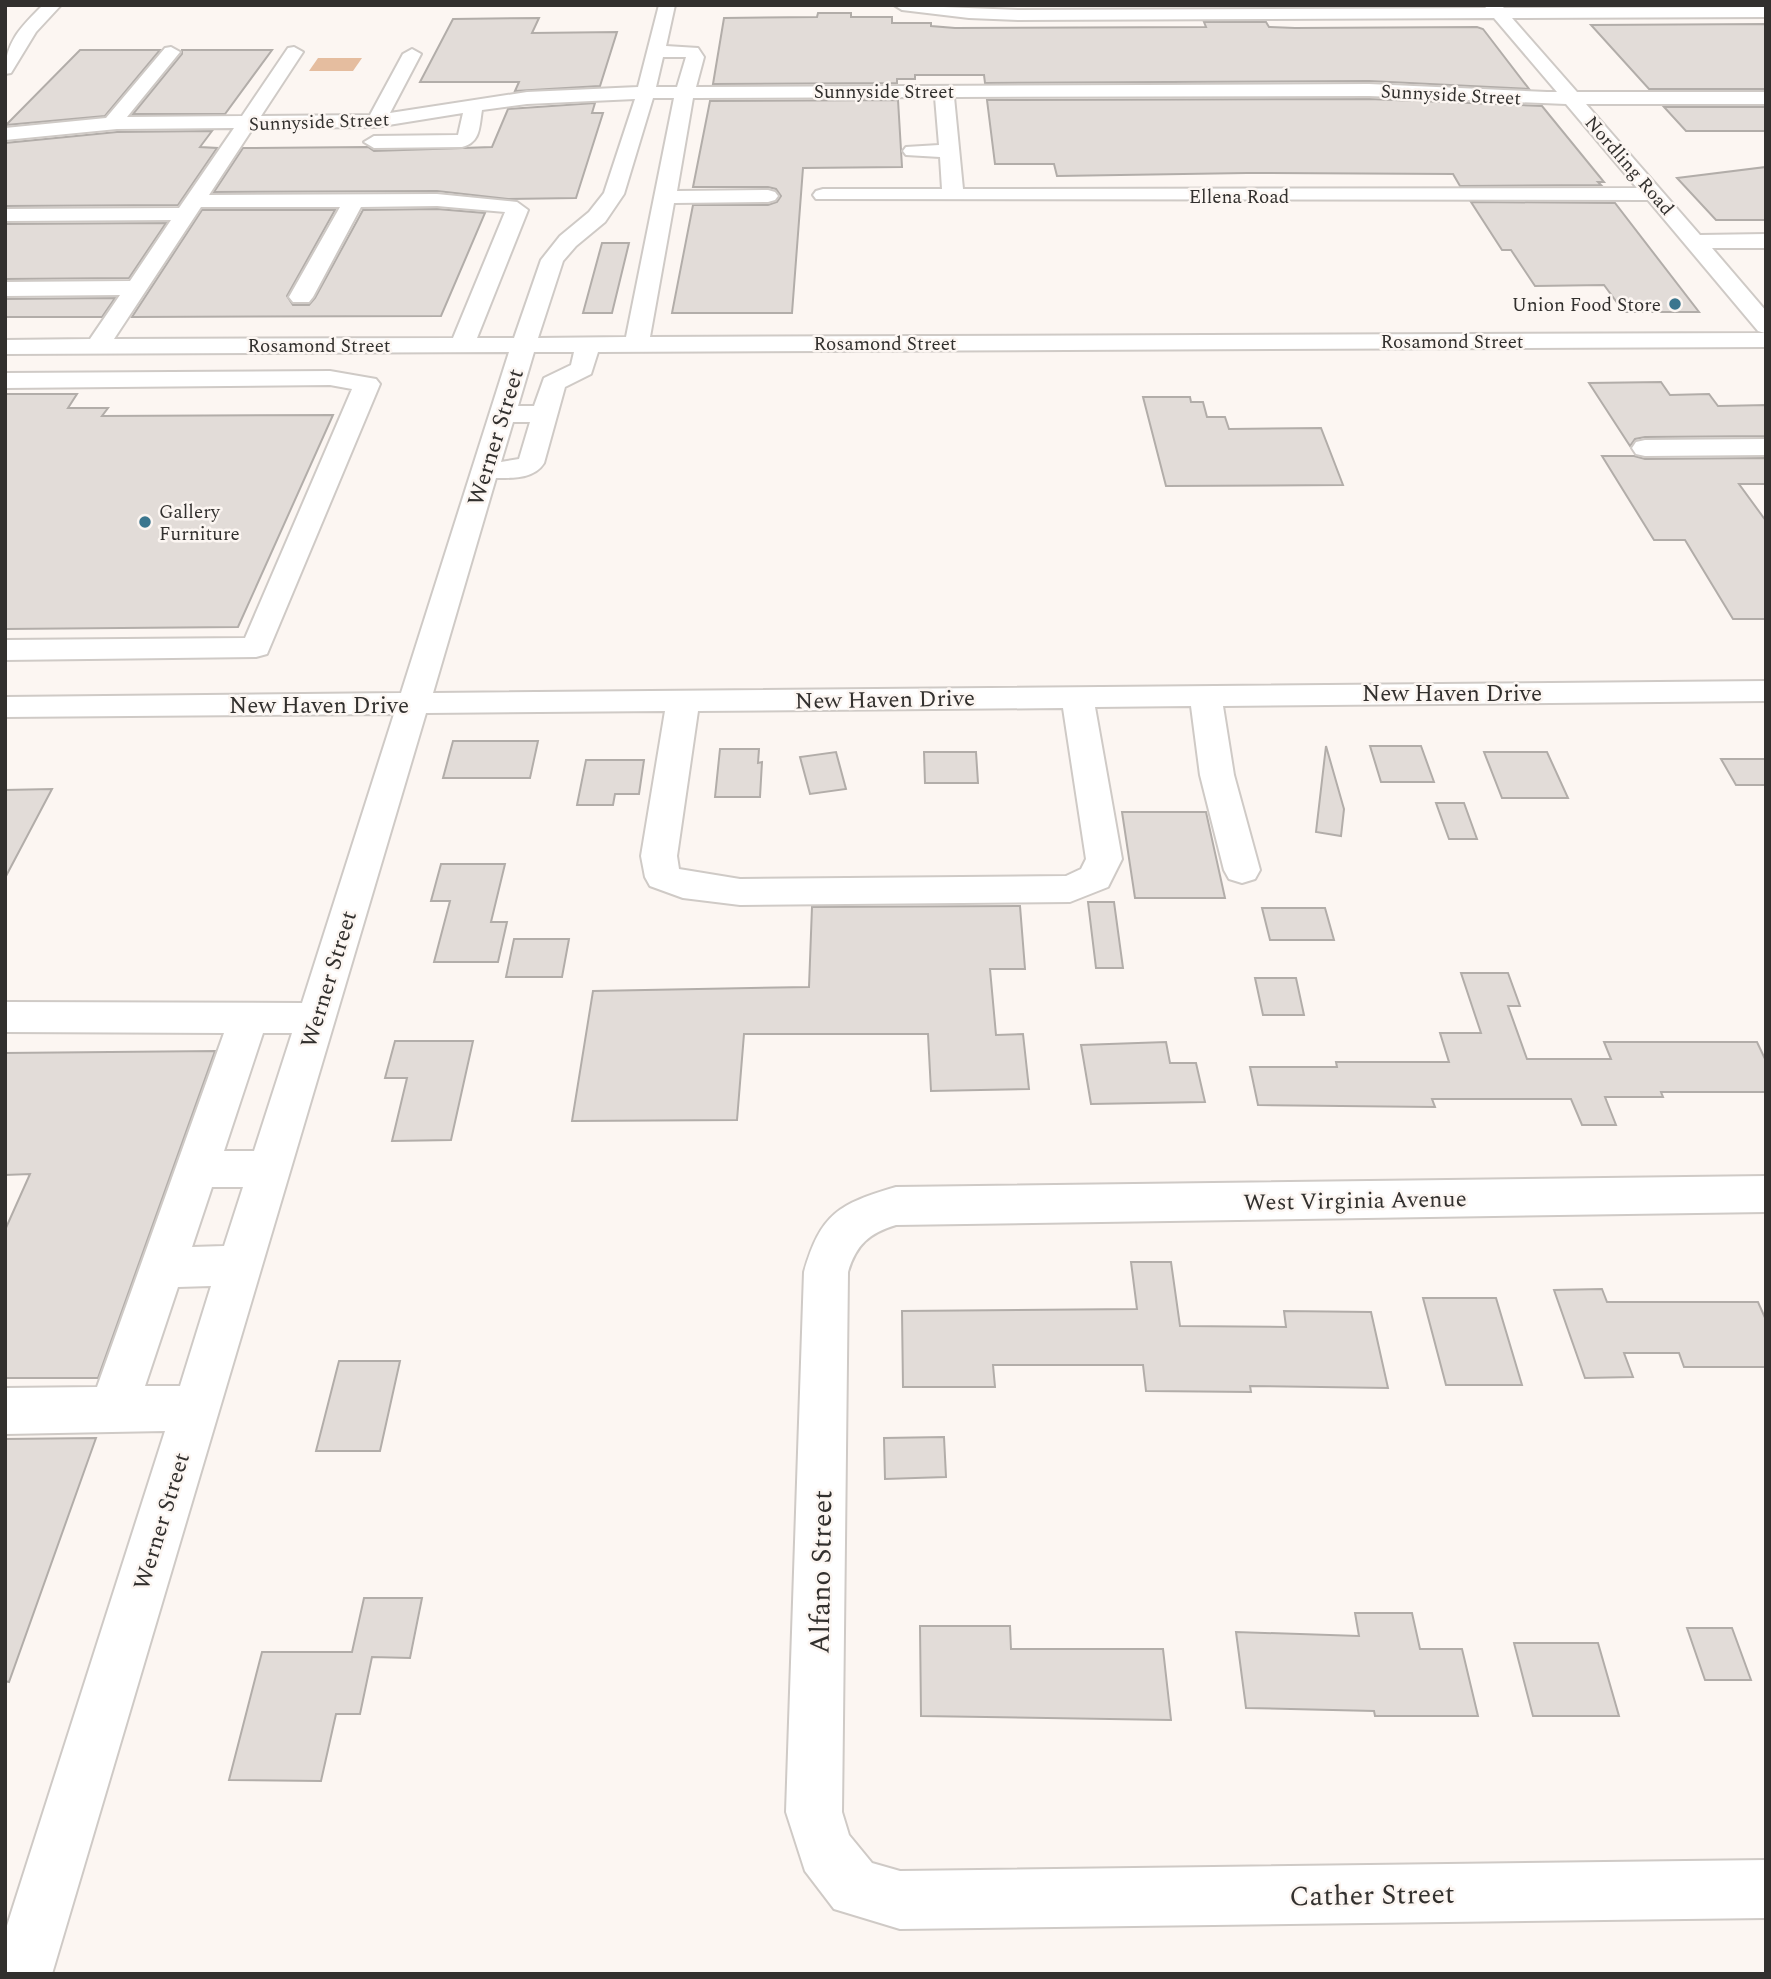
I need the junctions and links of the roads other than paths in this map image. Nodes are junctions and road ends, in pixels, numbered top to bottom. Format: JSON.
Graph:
{"nodes":[{"id":1,"x":53,"y":5,"type":"edge"},
{"id":2,"x":667,"y":5,"type":"edge"},
{"id":3,"x":902,"y":5,"type":"edge"},
{"id":4,"x":1495,"y":9,"type":"edge"},
{"id":5,"x":1766,"y":12,"type":"edge"},
{"id":6,"x":656,"y":51,"type":"junction"},
{"id":7,"x":172,"y":52,"type":"dead end"},
{"id":8,"x":294,"y":52,"type":"dead end"},
{"id":9,"x":412,"y":54,"type":"dead end"},
{"id":10,"x":5,"y":69,"type":"edge"},
{"id":11,"x":487,"y":83,"type":"dead end"},
{"id":12,"x":434,"y":91,"type":"dead end"},
{"id":13,"x":646,"y":92,"type":"junction"},
{"id":14,"x":685,"y":92,"type":"junction"},
{"id":15,"x":1766,"y":98,"type":"edge"},
{"id":16,"x":1573,"y":99,"type":"junction"},
{"id":17,"x":479,"y":107,"type":"junction"},
{"id":18,"x":907,"y":109,"type":"dead end"},
{"id":19,"x":945,"y":109,"type":"junction"},
{"id":20,"x":427,"y":115,"type":"junction"},
{"id":21,"x":378,"y":121,"type":"junction"},
{"id":22,"x":112,"y":123,"type":"junction"},
{"id":23,"x":330,"y":123,"type":"junction"},
{"id":24,"x":924,"y":128,"type":"dead end"},
{"id":25,"x":241,"y":132,"type":"junction"},
{"id":26,"x":5,"y":134,"type":"edge"},
{"id":27,"x":291,"y":141,"type":"dead end"},
{"id":28,"x":319,"y":142,"type":"dead end"},
{"id":29,"x":420,"y":142,"type":"junction"},
{"id":30,"x":913,"y":151,"type":"dead end"},
{"id":31,"x":949,"y":151,"type":"junction"},
{"id":32,"x":923,"y":175,"type":"dead end"},
{"id":33,"x":952,"y":185,"type":"junction"},
{"id":34,"x":1654,"y":194,"type":"junction"},
{"id":35,"x":823,"y":195,"type":"dead end"},
{"id":36,"x":768,"y":196,"type":"dead end"},
{"id":37,"x":665,"y":197,"type":"junction"},
{"id":38,"x":354,"y":201,"type":"junction"},
{"id":39,"x":190,"y":207,"type":"junction"},
{"id":40,"x":5,"y":215,"type":"edge"},
{"id":41,"x":1766,"y":241,"type":"edge"},
{"id":42,"x":1696,"y":242,"type":"junction"},
{"id":43,"x":136,"y":288,"type":"junction"},
{"id":44,"x":5,"y":289,"type":"edge"},
{"id":45,"x":301,"y":297,"type":"dead end"},
{"id":46,"x":1766,"y":327,"type":"edge"},
{"id":47,"x":1766,"y":340,"type":"edge"},
{"id":48,"x":463,"y":344,"type":"junction"},
{"id":49,"x":524,"y":344,"type":"junction"},
{"id":50,"x":588,"y":344,"type":"junction"},
{"id":51,"x":637,"y":344,"type":"junction"},
{"id":52,"x":344,"y":345,"type":"junction"},
{"id":53,"x":5,"y":347,"type":"edge"},
{"id":54,"x":97,"y":347,"type":"junction"},
{"id":55,"x":330,"y":378,"type":"junction"},
{"id":56,"x":5,"y":381,"type":"edge"},
{"id":57,"x":502,"y":414,"type":"junction"},
{"id":58,"x":545,"y":414,"type":"junction"},
{"id":59,"x":1766,"y":447,"type":"edge"},
{"id":60,"x":1645,"y":448,"type":"dead end"},
{"id":61,"x":485,"y":470,"type":"junction"},
{"id":62,"x":5,"y":650,"type":"edge"},
{"id":63,"x":1766,"y":691,"type":"edge"},
{"id":64,"x":1205,"y":695,"type":"junction"},
{"id":65,"x":1077,"y":696,"type":"junction"},
{"id":66,"x":683,"y":701,"type":"junction"},
{"id":67,"x":412,"y":704,"type":"junction"},
{"id":68,"x":5,"y":707,"type":"edge"},
{"id":69,"x":1242,"y":870,"type":"dead end"},
{"id":70,"x":5,"y":1017,"type":"edge"},
{"id":71,"x":249,"y":1017,"type":"junction"},
{"id":72,"x":316,"y":1018,"type":"junction"},
{"id":73,"x":196,"y":1169,"type":"junction"},
{"id":74,"x":269,"y":1169,"type":"junction"},
{"id":75,"x":1766,"y":1194,"type":"edge"},
{"id":76,"x":945,"y":1206,"type":"joint"},
{"id":77,"x":239,"y":1266,"type":"junction"},
{"id":78,"x":162,"y":1267,"type":"junction"},
{"id":79,"x":196,"y":1408,"type":"junction"},
{"id":80,"x":113,"y":1409,"type":"junction"},
{"id":81,"x":5,"y":1411,"type":"edge"},
{"id":82,"x":1766,"y":1889,"type":"edge"},
{"id":83,"x":978,"y":1899,"type":"joint"},
{"id":84,"x":22,"y":1974,"type":"edge"}],
"edges":[{"from":1,"to":10,"type":"street"},
{"from":2,"to":6,"type":"street","name":"Werner Street"},
{"from":3,"to":4,"type":"street"},
{"from":4,"to":5,"type":"street"},
{"from":4,"to":16,"type":"street","name":"Nordling Road"},
{"from":6,"to":13,"type":"street","name":"Werner Street"},
{"from":6,"to":14,"type":"street"},
{"from":7,"to":22,"type":"street"},
{"from":8,"to":25,"type":"street"},
{"from":9,"to":21,"type":"street"},
{"from":11,"to":17,"type":"street"},
{"from":12,"to":20,"type":"street"},
{"from":13,"to":14,"type":"street","name":"Sunnyside Street"},
{"from":13,"to":17,"type":"street","name":"Sunnyside Street"},
{"from":13,"to":49,"type":"street","name":"Werner Street"},
{"from":14,"to":19,"type":"street","name":"Sunnyside Street"},
{"from":14,"to":37,"type":"street"},
{"from":15,"to":16,"type":"street","name":"Sunnyside Street"},
{"from":16,"to":19,"type":"street","name":"Sunnyside Street"},
{"from":16,"to":34,"type":"street","name":"Nordling Road"},
{"from":17,"to":20,"type":"street","name":"Sunnyside Street"},
{"from":17,"to":29,"type":"street"},
{"from":18,"to":19,"type":"street"},
{"from":19,"to":24,"type":"street"},
{"from":19,"to":31,"type":"street"},
{"from":20,"to":21,"type":"street","name":"Sunnyside Street"},
{"from":20,"to":29,"type":"street"},
{"from":21,"to":23,"type":"street","name":"Sunnyside Street"},
{"from":21,"to":29,"type":"street"},
{"from":22,"to":25,"type":"street","name":"Sunnyside Street"},
{"from":22,"to":26,"type":"street","name":"Sunnyside Street"},
{"from":23,"to":25,"type":"street","name":"Sunnyside Street"},
{"from":23,"to":28,"type":"street"},
{"from":25,"to":27,"type":"street"},
{"from":25,"to":39,"type":"street"},
{"from":30,"to":31,"type":"street"},
{"from":31,"to":33,"type":"street"},
{"from":32,"to":33,"type":"street"},
{"from":33,"to":34,"type":"street","name":"Ellena Road"},
{"from":33,"to":35,"type":"street","name":"Ellena Road"},
{"from":34,"to":42,"type":"street","name":"Nordling Road"},
{"from":36,"to":37,"type":"street"},
{"from":37,"to":51,"type":"street"},
{"from":38,"to":39,"type":"street"},
{"from":38,"to":45,"type":"street"},
{"from":38,"to":48,"type":"street"},
{"from":39,"to":40,"type":"street"},
{"from":39,"to":43,"type":"street"},
{"from":41,"to":42,"type":"street"},
{"from":42,"to":46,"type":"street","name":"Nordling Road"},
{"from":43,"to":44,"type":"street"},
{"from":43,"to":54,"type":"street"},
{"from":47,"to":51,"type":"street","name":"Rosamond Street"},
{"from":48,"to":49,"type":"street","name":"Rosamond Street"},
{"from":48,"to":52,"type":"street","name":"Rosamond Street"},
{"from":49,"to":50,"type":"street","name":"Rosamond Street"},
{"from":49,"to":57,"type":"street","name":"Werner Street"},
{"from":50,"to":51,"type":"street","name":"Rosamond Street"},
{"from":50,"to":58,"type":"street"},
{"from":52,"to":54,"type":"street","name":"Rosamond Street"},
{"from":52,"to":55,"type":"street"},
{"from":53,"to":54,"type":"street","name":"Rosamond Street"},
{"from":55,"to":56,"type":"street"},
{"from":55,"to":62,"type":"street"},
{"from":57,"to":58,"type":"street"},
{"from":57,"to":61,"type":"street","name":"Werner Street"},
{"from":58,"to":61,"type":"street"},
{"from":59,"to":60,"type":"street"},
{"from":61,"to":67,"type":"street","name":"Werner Street"},
{"from":63,"to":64,"type":"street","name":"New Haven Drive"},
{"from":64,"to":65,"type":"street","name":"New Haven Drive"},
{"from":64,"to":69,"type":"street"},
{"from":65,"to":66,"type":"street","name":"New Haven Drive"},
{"from":65,"to":66,"type":"street"},
{"from":66,"to":67,"type":"street","name":"New Haven Drive"},
{"from":67,"to":68,"type":"street","name":"New Haven Drive"},
{"from":67,"to":72,"type":"street","name":"Werner Street"},
{"from":70,"to":71,"type":"street"},
{"from":71,"to":72,"type":"street"},
{"from":71,"to":73,"type":"street"},
{"from":72,"to":74,"type":"street","name":"Werner Street"},
{"from":73,"to":74,"type":"street"},
{"from":73,"to":78,"type":"street"},
{"from":74,"to":77,"type":"street","name":"Werner Street"},
{"from":75,"to":76,"type":"street","name":"West Virginia Avenue"},
{"from":76,"to":83,"type":"street","name":"Alfano Street"},
{"from":77,"to":78,"type":"street"},
{"from":77,"to":79,"type":"street","name":"Werner Street"},
{"from":78,"to":80,"type":"street"},
{"from":79,"to":80,"type":"street"},
{"from":79,"to":84,"type":"street","name":"Werner Street"},
{"from":80,"to":81,"type":"street"},
{"from":82,"to":83,"type":"street","name":"Cather Street"}]}
